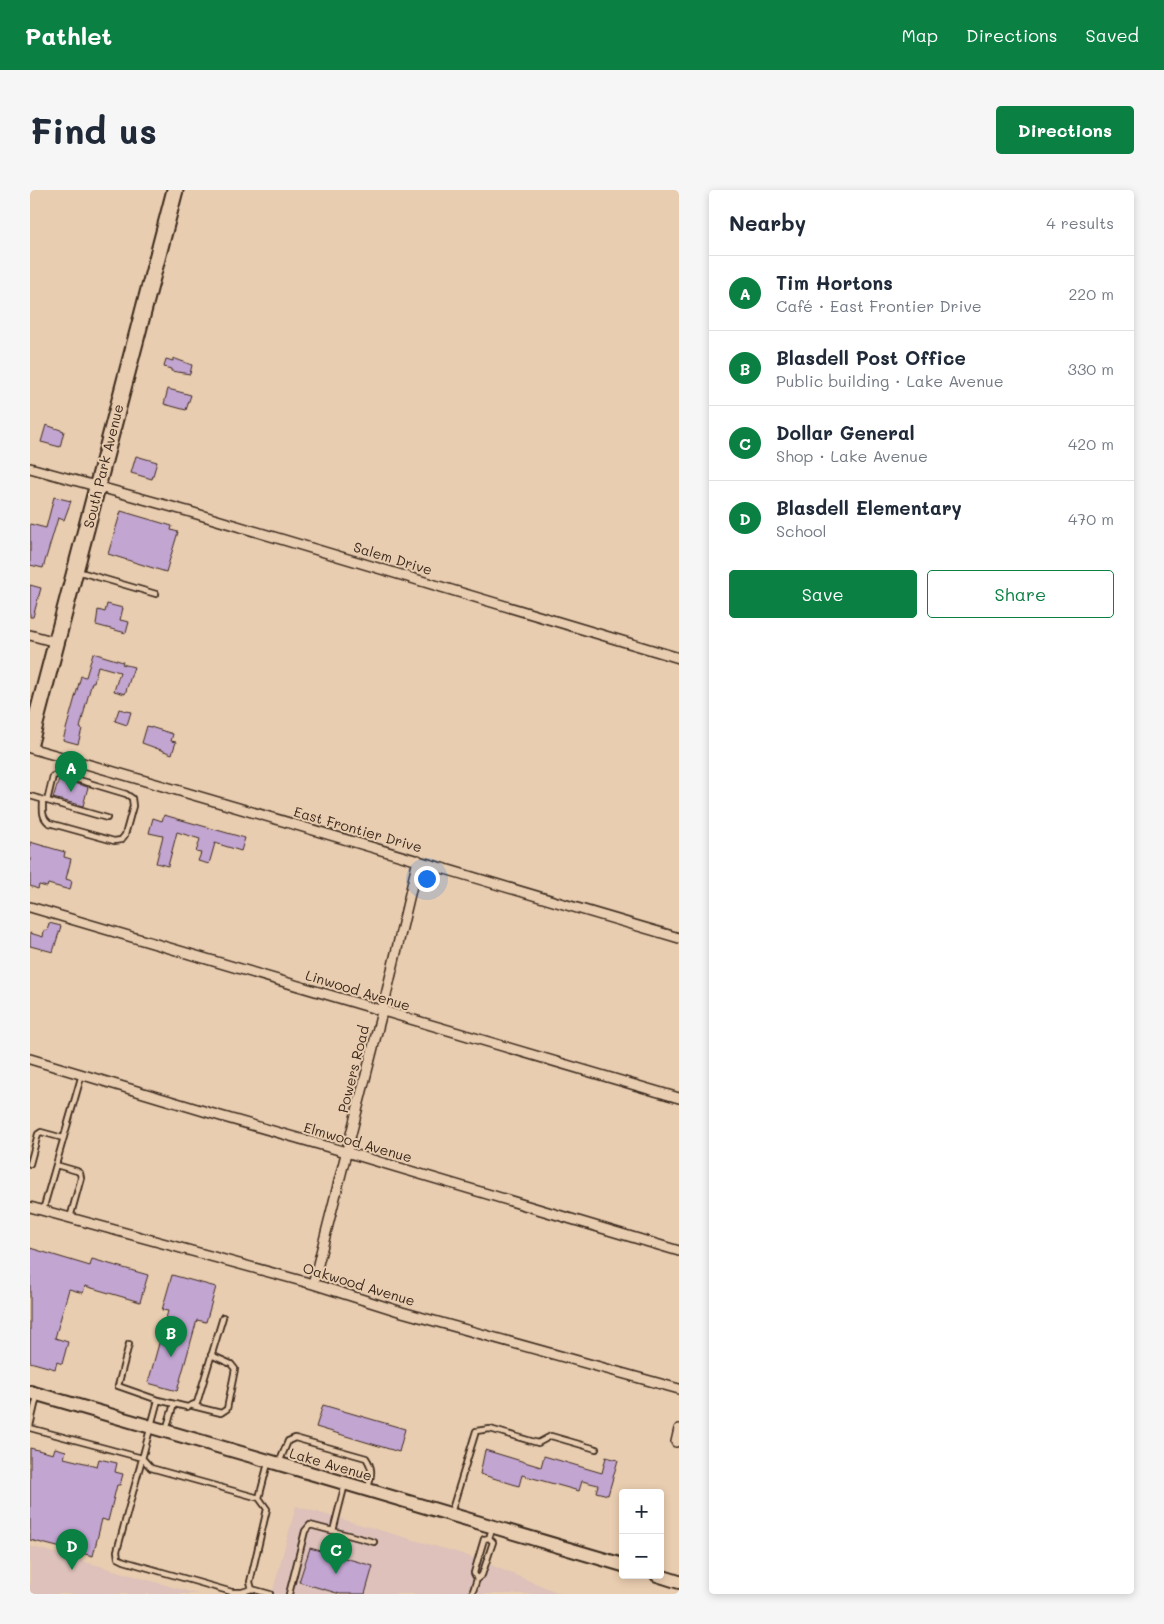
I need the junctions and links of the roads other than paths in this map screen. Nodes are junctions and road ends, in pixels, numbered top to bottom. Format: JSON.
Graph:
{"nodes":[{"id":1,"x":175,"y":190,"type":"edge"},
{"id":2,"x":30,"y":468,"type":"edge"},
{"id":3,"x":98,"y":487,"type":"junction"},
{"id":4,"x":76,"y":571,"type":"junction"},
{"id":5,"x":156,"y":594,"type":"dead end"},
{"id":6,"x":30,"y":635,"type":"edge"},
{"id":7,"x":56,"y":642,"type":"junction"},
{"id":8,"x":679,"y":658,"type":"edge"},
{"id":9,"x":30,"y":743,"type":"edge"},
{"id":10,"x":30,"y":748,"type":"edge"},
{"id":11,"x":30,"y":796,"type":"edge"},
{"id":12,"x":45,"y":800,"type":"junction"},
{"id":13,"x":107,"y":818,"type":"dead end"},
{"id":14,"x":418,"y":860,"type":"junction"},
{"id":15,"x":30,"y":907,"type":"edge"},
{"id":16,"x":679,"y":938,"type":"edge"},
{"id":17,"x":382,"y":1012,"type":"junction"},
{"id":18,"x":30,"y":1059,"type":"edge"},
{"id":19,"x":82,"y":1074,"type":"junction"},
{"id":20,"x":679,"y":1098,"type":"edge"},
{"id":21,"x":64,"y":1138,"type":"junction"},
{"id":22,"x":346,"y":1152,"type":"junction"},
{"id":23,"x":30,"y":1164,"type":"edge"},
{"id":24,"x":56,"y":1165,"type":"junction"},
{"id":25,"x":30,"y":1207,"type":"edge"},
{"id":26,"x":43,"y":1211,"type":"junction"},
{"id":27,"x":70,"y":1218,"type":"junction"},
{"id":28,"x":679,"y":1251,"type":"edge"},
{"id":29,"x":313,"y":1284,"type":"junction"},
{"id":30,"x":222,"y":1318,"type":"dead end"},
{"id":31,"x":129,"y":1344,"type":"dead end"},
{"id":32,"x":211,"y":1355,"type":"junction"},
{"id":33,"x":679,"y":1389,"type":"edge"},
{"id":34,"x":34,"y":1393,"type":"edge"},
{"id":35,"x":158,"y":1400,"type":"junction"},
{"id":36,"x":174,"y":1404,"type":"junction"},
{"id":37,"x":191,"y":1406,"type":"junction"},
{"id":38,"x":30,"y":1427,"type":"edge"},
{"id":39,"x":150,"y":1427,"type":"junction"},
{"id":40,"x":679,"y":1429,"type":"edge"},
{"id":41,"x":166,"y":1431,"type":"junction"},
{"id":42,"x":676,"y":1442,"type":"dead end"},
{"id":43,"x":596,"y":1449,"type":"dead end"},
{"id":44,"x":142,"y":1458,"type":"junction"},
{"id":45,"x":274,"y":1462,"type":"junction"},
{"id":46,"x":345,"y":1483,"type":"junction"},
{"id":47,"x":368,"y":1490,"type":"junction"},
{"id":48,"x":259,"y":1498,"type":"junction"},
{"id":49,"x":451,"y":1515,"type":"junction"},
{"id":50,"x":333,"y":1531,"type":"junction"},
{"id":51,"x":491,"y":1533,"type":"junction"},
{"id":52,"x":374,"y":1542,"type":"dead end"},
{"id":53,"x":619,"y":1564,"type":"edge"},
{"id":54,"x":664,"y":1577,"type":"edge"},
{"id":55,"x":477,"y":1579,"type":"junction"},
{"id":56,"x":679,"y":1582,"type":"edge"},
{"id":57,"x":252,"y":1589,"type":"junction"},
{"id":58,"x":270,"y":1594,"type":"edge"},
{"id":59,"x":289,"y":1594,"type":"edge"},
{"id":60,"x":472,"y":1594,"type":"edge"}],
"edges":[{"from":1,"to":3,"type":"main road","name":"South Park Avenue"},
{"from":2,"to":3,"type":"street","name":"Salem Drive"},
{"from":3,"to":4,"type":"main road","name":"South Park Avenue"},
{"from":3,"to":8,"type":"street","name":"Salem Drive"},
{"from":4,"to":5,"type":"lane"},
{"from":4,"to":7,"type":"main road","name":"South Park Avenue"},
{"from":6,"to":7,"type":"street"},
{"from":7,"to":9,"type":"main road","name":"South Park Avenue"},
{"from":10,"to":14,"type":"street","name":"East Frontier Drive"},
{"from":11,"to":12,"type":"lane"},
{"from":12,"to":12,"type":"lane"},
{"from":12,"to":13,"type":"lane"},
{"from":14,"to":16,"type":"street","name":"East Frontier Drive"},
{"from":14,"to":17,"type":"street","name":"Powers Road"},
{"from":15,"to":17,"type":"street","name":"Linwood Avenue"},
{"from":17,"to":20,"type":"street","name":"Linwood Avenue"},
{"from":17,"to":22,"type":"street","name":"Powers Road"},
{"from":18,"to":19,"type":"street","name":"Elmwood Avenue"},
{"from":19,"to":21,"type":"lane"},
{"from":19,"to":22,"type":"street","name":"Elmwood Avenue"},
{"from":21,"to":23,"type":"lane"},
{"from":21,"to":24,"type":"lane"},
{"from":22,"to":28,"type":"street","name":"Elmwood Avenue"},
{"from":22,"to":29,"type":"street","name":"Powers Road"},
{"from":24,"to":26,"type":"lane"},
{"from":24,"to":27,"type":"lane"},
{"from":25,"to":26,"type":"street","name":"Oakwood Avenue"},
{"from":26,"to":27,"type":"street","name":"Oakwood Avenue"},
{"from":27,"to":29,"type":"street","name":"Oakwood Avenue"},
{"from":29,"to":33,"type":"street","name":"Oakwood Avenue"},
{"from":30,"to":32,"type":"lane"},
{"from":31,"to":35,"type":"lane"},
{"from":32,"to":37,"type":"lane"},
{"from":32,"to":37,"type":"lane"},
{"from":34,"to":38,"type":"lane"},
{"from":34,"to":39,"type":"street","name":"Lake Avenue"},
{"from":35,"to":36,"type":"lane"},
{"from":35,"to":39,"type":"lane"},
{"from":36,"to":37,"type":"lane"},
{"from":36,"to":41,"type":"lane"},
{"from":38,"to":44,"type":"lane"},
{"from":39,"to":41,"type":"street","name":"Lake Avenue"},
{"from":39,"to":44,"type":"lane"},
{"from":40,"to":42,"type":"street"},
{"from":41,"to":45,"type":"street","name":"Lake Avenue"},
{"from":43,"to":49,"type":"lane"},
{"from":44,"to":48,"type":"lane"},
{"from":44,"to":57,"type":"lane"},
{"from":45,"to":46,"type":"street","name":"Lake Avenue"},
{"from":45,"to":47,"type":"lane"},
{"from":45,"to":48,"type":"lane"},
{"from":46,"to":47,"type":"street","name":"Lake Avenue"},
{"from":46,"to":50,"type":"lane"},
{"from":47,"to":49,"type":"street","name":"Lake Avenue"},
{"from":48,"to":57,"type":"lane"},
{"from":49,"to":51,"type":"street","name":"Lake Avenue"},
{"from":50,"to":52,"type":"lane"},
{"from":50,"to":59,"type":"lane"},
{"from":51,"to":53,"type":"street","name":"Lake Avenue"},
{"from":51,"to":55,"type":"lane"},
{"from":51,"to":55,"type":"lane"},
{"from":54,"to":56,"type":"street"},
{"from":55,"to":60,"type":"lane"},
{"from":57,"to":58,"type":"lane"}]}
